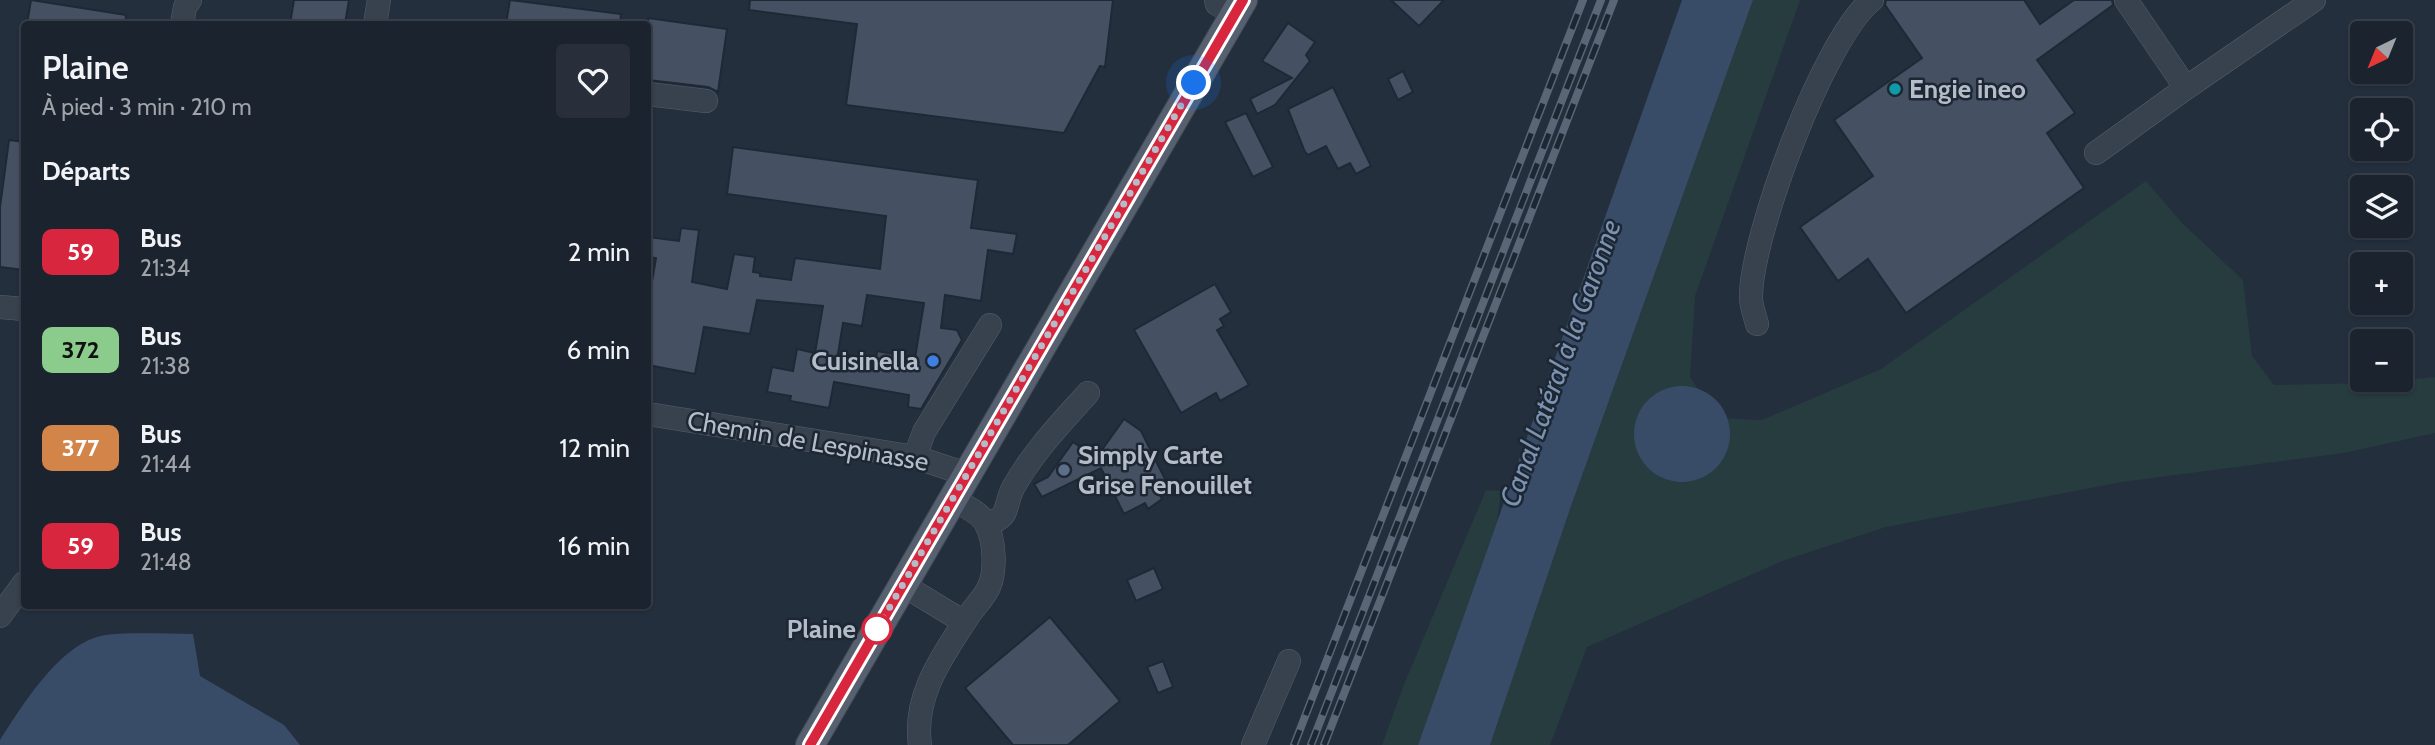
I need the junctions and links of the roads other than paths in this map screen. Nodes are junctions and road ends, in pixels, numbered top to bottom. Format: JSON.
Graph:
{"nodes":[{"id":1,"x":190,"y":0,"type":"edge"},
{"id":2,"x":379,"y":0,"type":"edge"},
{"id":3,"x":1872,"y":0,"type":"edge"},
{"id":4,"x":2126,"y":0,"type":"edge"},
{"id":5,"x":2314,"y":0,"type":"edge"},
{"id":6,"x":1231,"y":5,"type":"edge"},
{"id":7,"x":183,"y":21,"type":"edge"},
{"id":8,"x":376,"y":21,"type":"edge"},
{"id":9,"x":2186,"y":89,"type":"junction"},
{"id":10,"x":651,"y":94,"type":"edge"},
{"id":11,"x":706,"y":101,"type":"dead end"},
{"id":12,"x":2096,"y":153,"type":"dead end"},
{"id":13,"x":0,"y":307,"type":"edge"},
{"id":14,"x":21,"y":309,"type":"edge"},
{"id":15,"x":1757,"y":324,"type":"dead end"},
{"id":16,"x":990,"y":325,"type":"dead end"},
{"id":17,"x":1088,"y":393,"type":"dead end"},
{"id":18,"x":651,"y":414,"type":"edge"},
{"id":19,"x":915,"y":457,"type":"junction"},
{"id":20,"x":966,"y":474,"type":"junction"},
{"id":21,"x":952,"y":499,"type":"junction"},
{"id":22,"x":986,"y":524,"type":"junction"},
{"id":23,"x":903,"y":585,"type":"junction"},
{"id":24,"x":21,"y":587,"type":"edge"},
{"id":25,"x":0,"y":616,"type":"edge"},
{"id":26,"x":964,"y":622,"type":"junction"},
{"id":27,"x":1289,"y":660,"type":"dead end"},
{"id":28,"x":810,"y":745,"type":"edge"},
{"id":29,"x":920,"y":745,"type":"edge"},
{"id":30,"x":1253,"y":745,"type":"edge"}],
"edges":[{"from":1,"to":7,"type":"street"},
{"from":2,"to":8,"type":"street"},
{"from":3,"to":15,"type":"street"},
{"from":4,"to":9,"type":"street"},
{"from":5,"to":9,"type":"street"},
{"from":6,"to":20,"type":"main road"},
{"from":9,"to":12,"type":"street"},
{"from":10,"to":11,"type":"street"},
{"from":13,"to":14,"type":"street"},
{"from":16,"to":19,"type":"street"},
{"from":17,"to":22,"type":"street"},
{"from":18,"to":19,"type":"street","name":"Chemin de Lespinasse"},
{"from":19,"to":20,"type":"street","name":"Chemin de Lespinasse"},
{"from":20,"to":21,"type":"main road"},
{"from":21,"to":22,"type":"street"},
{"from":21,"to":23,"type":"main road"},
{"from":22,"to":26,"type":"street"},
{"from":23,"to":26,"type":"street"},
{"from":23,"to":28,"type":"main road"},
{"from":24,"to":25,"type":"street"},
{"from":26,"to":29,"type":"street"},
{"from":27,"to":30,"type":"street"}]}
